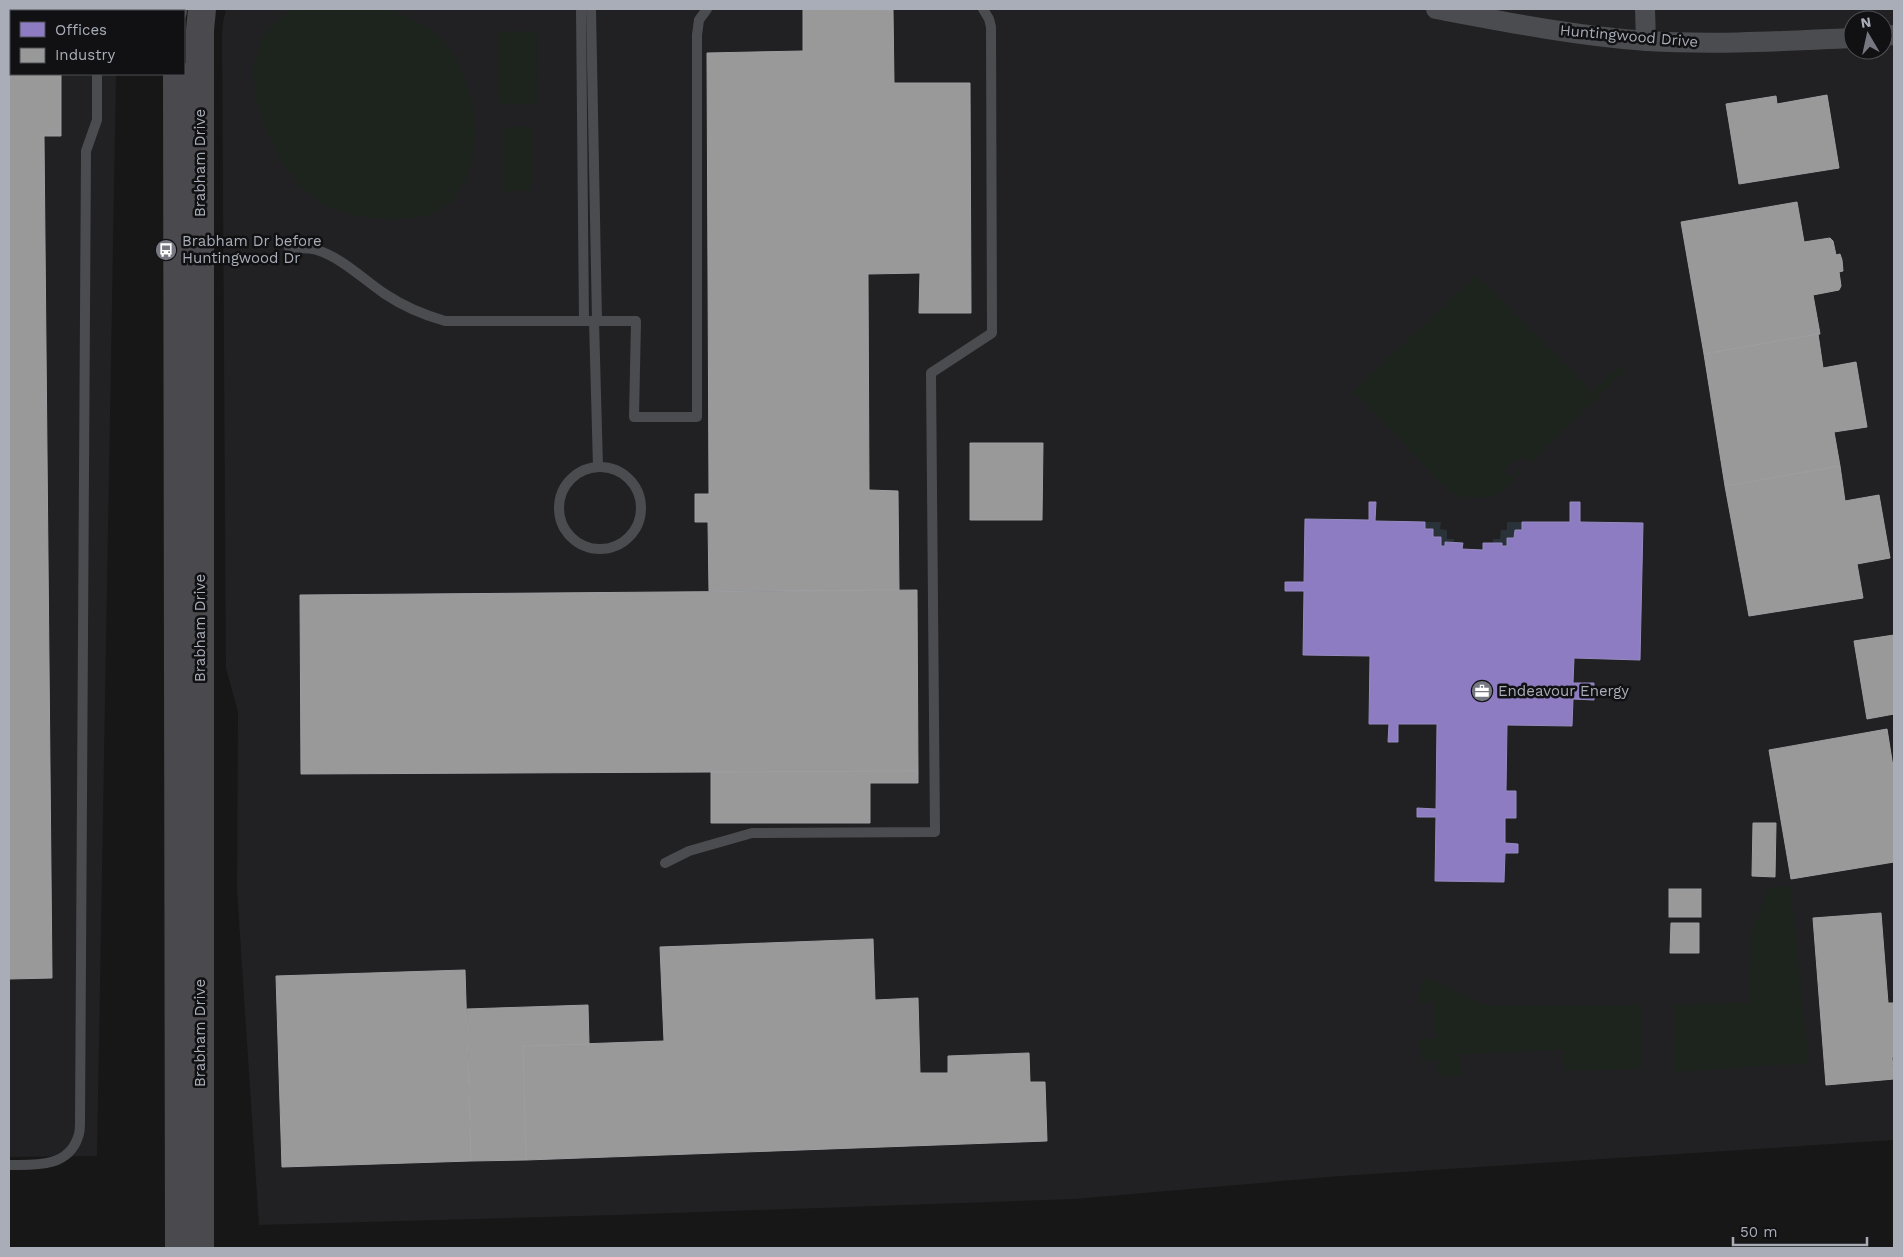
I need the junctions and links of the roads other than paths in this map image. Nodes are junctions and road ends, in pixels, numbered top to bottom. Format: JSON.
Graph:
{"nodes":[{"id":1,"x":202,"y":9,"type":"edge"},
{"id":2,"x":581,"y":9,"type":"edge"},
{"id":3,"x":591,"y":9,"type":"edge"},
{"id":4,"x":707,"y":9,"type":"edge"},
{"id":5,"x":982,"y":9,"type":"edge"},
{"id":6,"x":1436,"y":9,"type":"edge"},
{"id":7,"x":1645,"y":9,"type":"edge"},
{"id":8,"x":1843,"y":38,"type":"edge"},
{"id":9,"x":1646,"y":41,"type":"junction"},
{"id":10,"x":97,"y":75,"type":"edge"},
{"id":11,"x":177,"y":75,"type":"edge"},
{"id":12,"x":290,"y":248,"type":"dead end"},
{"id":13,"x":592,"y":321,"type":"junction"},
{"id":14,"x":598,"y":467,"type":"junction"},
{"id":15,"x":665,"y":862,"type":"dead end"},
{"id":16,"x":9,"y":1165,"type":"edge"},
{"id":17,"x":179,"y":1248,"type":"edge"},
{"id":18,"x":200,"y":1248,"type":"edge"}],
"edges":[{"from":1,"to":18,"type":"main road","name":"Brabham Drive"},
{"from":2,"to":13,"type":"lane"},
{"from":3,"to":13,"type":"lane"},
{"from":4,"to":13,"type":"lane"},
{"from":5,"to":15,"type":"lane"},
{"from":6,"to":9,"type":"street","name":"Huntingwood Drive"},
{"from":7,"to":9,"type":"street"},
{"from":8,"to":9,"type":"street","name":"Huntingwood Drive"},
{"from":10,"to":16,"type":"lane"},
{"from":11,"to":17,"type":"main road","name":"Brabham Drive"},
{"from":12,"to":13,"type":"lane"},
{"from":13,"to":14,"type":"lane"},
{"from":14,"to":14,"type":"lane"}]}
